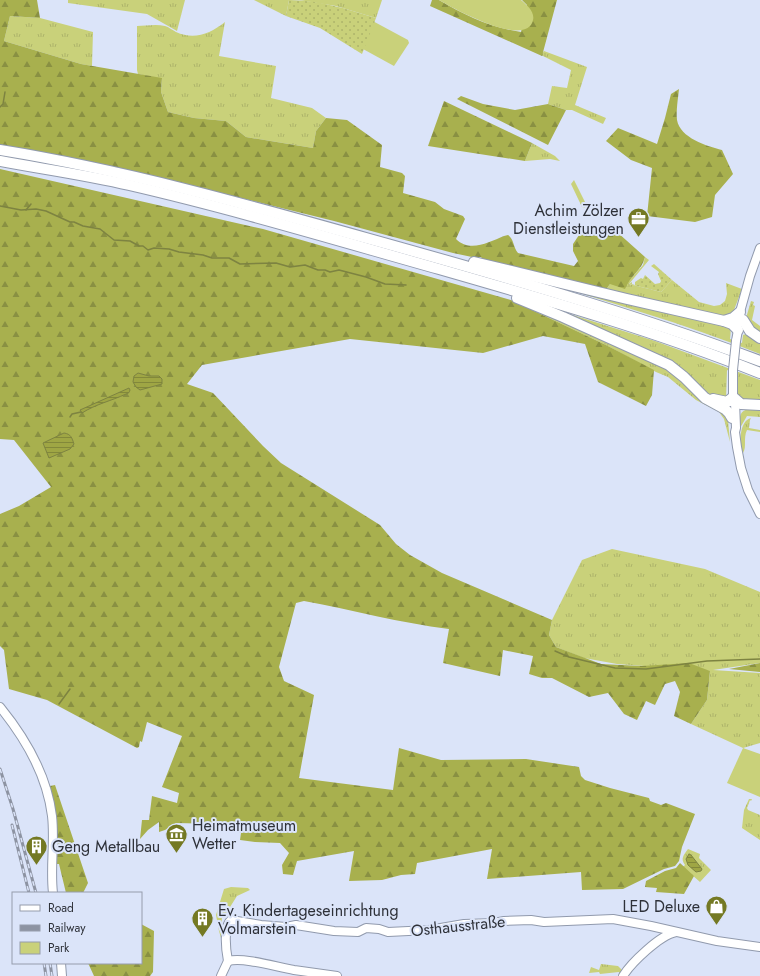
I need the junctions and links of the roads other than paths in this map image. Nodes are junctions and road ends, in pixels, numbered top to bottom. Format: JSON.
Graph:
{"nodes":[{"id":1,"x":0,"y":150,"type":"edge"},
{"id":2,"x":0,"y":161,"type":"edge"},
{"id":3,"x":760,"y":248,"type":"edge"},
{"id":4,"x":446,"y":260,"type":"junction"},
{"id":5,"x":492,"y":284,"type":"junction"},
{"id":6,"x":741,"y":316,"type":"junction"},
{"id":7,"x":724,"y":320,"type":"junction"},
{"id":8,"x":750,"y":331,"type":"junction"},
{"id":9,"x":737,"y":334,"type":"junction"},
{"id":10,"x":760,"y":338,"type":"edge"},
{"id":11,"x":760,"y":362,"type":"edge"},
{"id":12,"x":760,"y":372,"type":"edge"},
{"id":13,"x":699,"y":391,"type":"junction"},
{"id":14,"x":733,"y":397,"type":"junction"},
{"id":15,"x":755,"y":405,"type":"edge"},
{"id":16,"x":734,"y":418,"type":"junction"},
{"id":17,"x":760,"y":514,"type":"edge"},
{"id":18,"x":0,"y":707,"type":"edge"},
{"id":19,"x":53,"y":892,"type":"edge"},
{"id":20,"x":662,"y":931,"type":"junction"},
{"id":21,"x":760,"y":948,"type":"edge"},
{"id":22,"x":228,"y":957,"type":"junction"},
{"id":23,"x":61,"y":964,"type":"edge"},
{"id":24,"x":62,"y":976,"type":"edge"},
{"id":25,"x":221,"y":976,"type":"edge"},
{"id":26,"x":337,"y":976,"type":"edge"},
{"id":27,"x":622,"y":976,"type":"edge"}],
"edges":[{"from":1,"to":4,"type":"highway"},
{"from":2,"to":5,"type":"highway"},
{"from":3,"to":6,"type":"street"},
{"from":4,"to":7,"type":"highway"},
{"from":4,"to":11,"type":"highway"},
{"from":5,"to":12,"type":"highway"},
{"from":5,"to":13,"type":"highway"},
{"from":6,"to":7,"type":"highway"},
{"from":6,"to":8,"type":"highway"},
{"from":6,"to":9,"type":"street"},
{"from":7,"to":9,"type":"highway"},
{"from":8,"to":9,"type":"highway"},
{"from":8,"to":10,"type":"highway"},
{"from":9,"to":14,"type":"street","bridge":true},
{"from":13,"to":14,"type":"highway"},
{"from":13,"to":16,"type":"highway"},
{"from":14,"to":15,"type":"highway"},
{"from":14,"to":16,"type":"street"},
{"from":15,"to":16,"type":"highway"},
{"from":16,"to":17,"type":"street"},
{"from":18,"to":19,"type":"street"},
{"from":20,"to":21,"type":"street","name":"Osthausstraße"},
{"from":20,"to":22,"type":"street","name":"Osthausstraße"},
{"from":20,"to":27,"type":"street"},
{"from":22,"to":25,"type":"street"},
{"from":22,"to":26,"type":"street"},
{"from":23,"to":24,"type":"street"}]}
